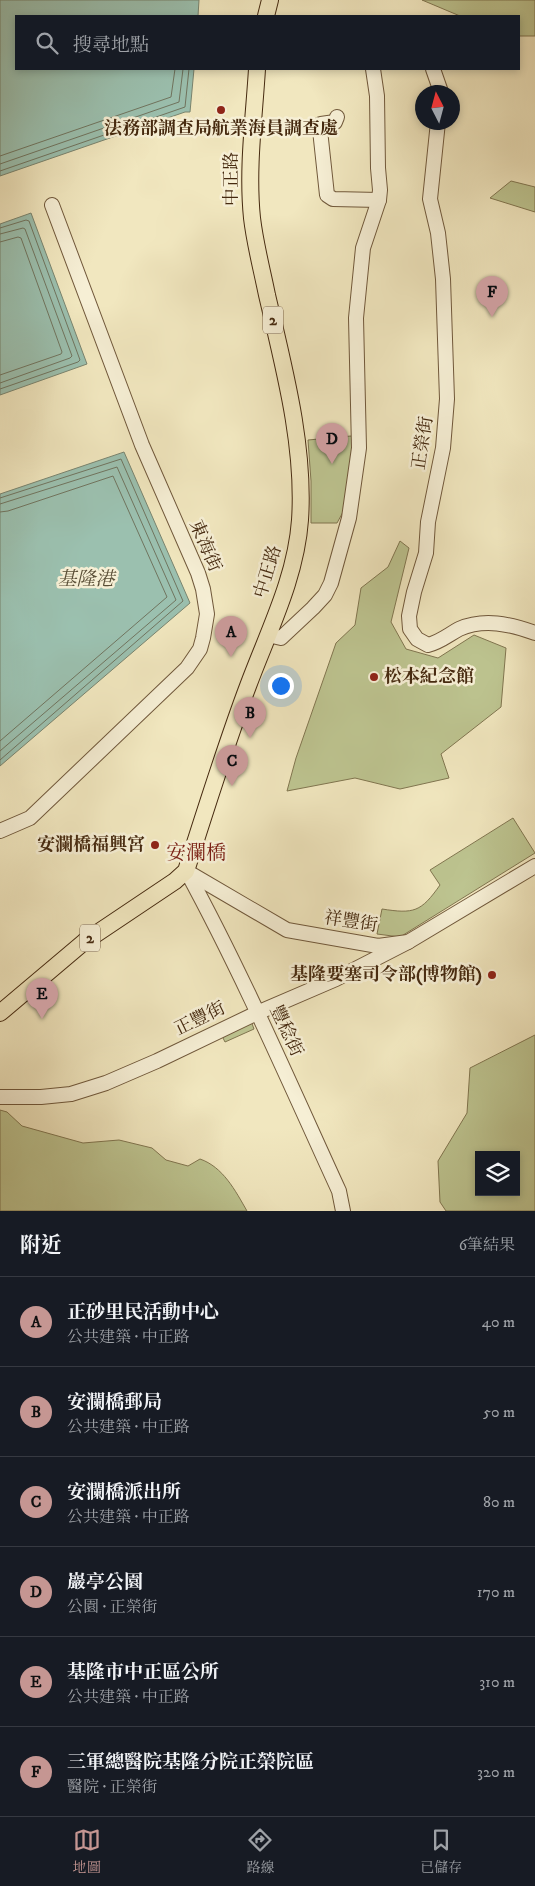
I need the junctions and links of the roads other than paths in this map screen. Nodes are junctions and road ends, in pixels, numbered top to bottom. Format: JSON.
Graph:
{"nodes":[{"id":1,"x":270,"y":0,"type":"edge"},
{"id":2,"x":266,"y":15,"type":"edge"},
{"id":3,"x":257,"y":70,"type":"edge"},
{"id":4,"x":373,"y":70,"type":"edge"},
{"id":5,"x":433,"y":70,"type":"edge"},
{"id":6,"x":439,"y":85,"type":"edge"},
{"id":7,"x":337,"y":117,"type":"dead end"},
{"id":8,"x":437,"y":130,"type":"edge"},
{"id":9,"x":379,"y":200,"type":"junction"},
{"id":10,"x":52,"y":205,"type":"dead end"},
{"id":11,"x":535,"y":632,"type":"edge"},
{"id":12,"x":268,"y":635,"type":"junction"},
{"id":13,"x":0,"y":832,"type":"edge"},
{"id":14,"x":535,"y":866,"type":"edge"},
{"id":15,"x":186,"y":871,"type":"junction"},
{"id":16,"x":408,"y":942,"type":"junction"},
{"id":17,"x":364,"y":944,"type":"junction"},
{"id":18,"x":365,"y":965,"type":"junction"},
{"id":19,"x":256,"y":1012,"type":"junction"},
{"id":20,"x":0,"y":1014,"type":"edge"},
{"id":21,"x":0,"y":1097,"type":"edge"},
{"id":22,"x":343,"y":1211,"type":"edge"}],
"edges":[{"from":1,"to":2,"type":"main road"},
{"from":3,"to":12,"type":"main road","name":"中正路","number":"2"},
{"from":4,"to":9,"type":"street"},
{"from":5,"to":6,"type":"street"},
{"from":7,"to":9,"type":"street"},
{"from":8,"to":11,"type":"street","name":"正榮街"},
{"from":9,"to":12,"type":"street"},
{"from":10,"to":13,"type":"street","name":"東海街"},
{"from":12,"to":15,"type":"main road","name":"中正路","number":"2"},
{"from":14,"to":16,"type":"street","name":"祥豐街"},
{"from":15,"to":17,"type":"street","name":"祥豐街"},
{"from":15,"to":19,"type":"street","name":"豐稔街"},
{"from":15,"to":20,"type":"main road","number":"2"},
{"from":16,"to":17,"type":"street","name":"祥豐街"},
{"from":16,"to":18,"type":"street","name":"正豐街"},
{"from":17,"to":18,"type":"street"},
{"from":18,"to":19,"type":"street","name":"正豐街"},
{"from":19,"to":21,"type":"street","name":"正豐街"},
{"from":19,"to":22,"type":"street","name":"豐稔街"}]}
